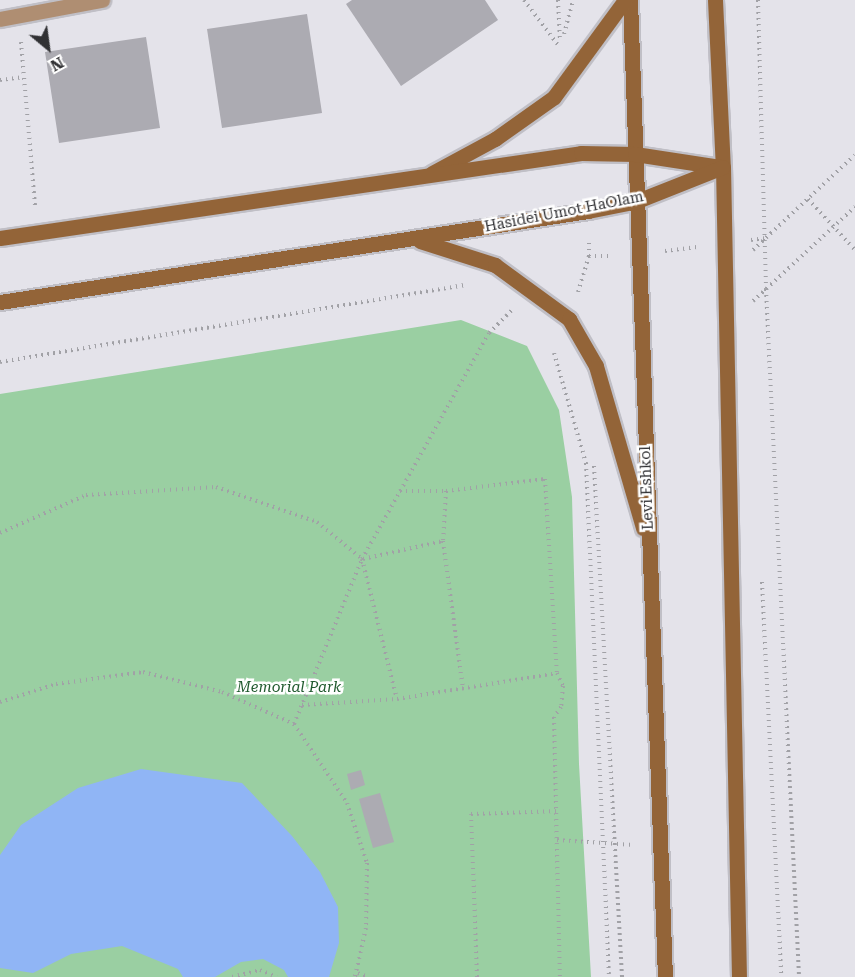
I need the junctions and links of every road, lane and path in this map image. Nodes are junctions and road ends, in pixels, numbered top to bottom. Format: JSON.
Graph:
{"nodes":[{"id":1,"x":98,"y":0,"type":"edge"},
{"id":2,"x":524,"y":0,"type":"edge"},
{"id":3,"x":558,"y":0,"type":"edge"},
{"id":4,"x":573,"y":0,"type":"edge"},
{"id":5,"x":628,"y":0,"type":"edge"},
{"id":6,"x":715,"y":0,"type":"edge"},
{"id":7,"x":758,"y":0,"type":"edge"},
{"id":8,"x":19,"y":16,"type":"junction"},
{"id":9,"x":0,"y":19,"type":"edge"},
{"id":10,"x":560,"y":48,"type":"junction"},
{"id":11,"x":24,"y":76,"type":"junction"},
{"id":12,"x":0,"y":80,"type":"edge"},
{"id":13,"x":635,"y":154,"type":"junction"},
{"id":14,"x":855,"y":155,"type":"edge"},
{"id":15,"x":723,"y":167,"type":"junction"},
{"id":16,"x":421,"y":179,"type":"junction"},
{"id":17,"x":808,"y":200,"type":"junction"},
{"id":18,"x":637,"y":201,"type":"junction"},
{"id":19,"x":855,"y":207,"type":"edge"},
{"id":20,"x":834,"y":226,"type":"junction"},
{"id":21,"x":37,"y":233,"type":"junction"},
{"id":22,"x":0,"y":238,"type":"edge"},
{"id":23,"x":766,"y":238,"type":"junction"},
{"id":24,"x":417,"y":240,"type":"junction"},
{"id":25,"x":724,"y":244,"type":"junction"},
{"id":26,"x":855,"y":250,"type":"edge"},
{"id":27,"x":639,"y":255,"type":"junction"},
{"id":28,"x":589,"y":256,"type":"dead end"},
{"id":29,"x":746,"y":257,"type":"dead end"},
{"id":30,"x":469,"y":284,"type":"dead end"},
{"id":31,"x":766,"y":289,"type":"junction"},
{"id":32,"x":0,"y":302,"type":"edge"},
{"id":33,"x":504,"y":303,"type":"dead end"},
{"id":34,"x":748,"y":305,"type":"dead end"},
{"id":35,"x":512,"y":309,"type":"junction"},
{"id":36,"x":521,"y":317,"type":"dead end"},
{"id":37,"x":0,"y":362,"type":"edge"},
{"id":38,"x":565,"y":364,"type":"dead end"},
{"id":39,"x":591,"y":453,"type":"dead end"},
{"id":40,"x":400,"y":491,"type":"junction"},
{"id":41,"x":446,"y":491,"type":"junction"},
{"id":42,"x":0,"y":532,"type":"edge"},
{"id":43,"x":443,"y":541,"type":"junction"},
{"id":44,"x":650,"y":553,"type":"junction"},
{"id":45,"x":362,"y":559,"type":"junction"},
{"id":46,"x":557,"y":673,"type":"junction"},
{"id":47,"x":463,"y":688,"type":"junction"},
{"id":48,"x":397,"y":699,"type":"junction"},
{"id":49,"x":0,"y":702,"type":"edge"},
{"id":50,"x":302,"y":705,"type":"junction"},
{"id":51,"x":294,"y":724,"type":"junction"},
{"id":52,"x":556,"y":811,"type":"junction"},
{"id":53,"x":557,"y":840,"type":"junction"},
{"id":54,"x":602,"y":844,"type":"junction"},
{"id":55,"x":614,"y":845,"type":"junction"},
{"id":56,"x":660,"y":846,"type":"junction"},
{"id":57,"x":356,"y":975,"type":"edge"},
{"id":58,"x":232,"y":977,"type":"edge"},
{"id":59,"x":277,"y":977,"type":"edge"},
{"id":60,"x":368,"y":977,"type":"edge"},
{"id":61,"x":477,"y":977,"type":"edge"},
{"id":62,"x":560,"y":977,"type":"edge"},
{"id":63,"x":609,"y":977,"type":"edge"},
{"id":64,"x":622,"y":977,"type":"edge"},
{"id":65,"x":665,"y":977,"type":"edge"},
{"id":66,"x":739,"y":977,"type":"edge"},
{"id":67,"x":799,"y":977,"type":"edge"}],
"edges":[{"from":1,"to":8,"type":"lane"},
{"from":2,"to":10,"type":"path"},
{"from":3,"to":10,"type":"path"},
{"from":4,"to":10,"type":"path"},
{"from":5,"to":13,"type":"main road","name":"Levi Eshkol"},
{"from":5,"to":16,"type":"main road"},
{"from":6,"to":15,"type":"main road"},
{"from":7,"to":23,"type":"path"},
{"from":8,"to":9,"type":"lane"},
{"from":8,"to":11,"type":"path"},
{"from":11,"to":12,"type":"path"},
{"from":11,"to":21,"type":"path"},
{"from":13,"to":15,"type":"main road"},
{"from":13,"to":16,"type":"main road"},
{"from":13,"to":18,"type":"main road","name":"Levi Eshkol"},
{"from":14,"to":17,"type":"path"},
{"from":15,"to":18,"type":"main road","name":"Hasidei Umot HaOlam"},
{"from":15,"to":25,"type":"main road"},
{"from":16,"to":21,"type":"main road"},
{"from":17,"to":20,"type":"path"},
{"from":17,"to":23,"type":"path"},
{"from":18,"to":24,"type":"main road","name":"Hasidei Umot HaOlam"},
{"from":18,"to":27,"type":"main road","name":"Levi Eshkol"},
{"from":19,"to":20,"type":"path"},
{"from":20,"to":26,"type":"path"},
{"from":20,"to":31,"type":"path"},
{"from":21,"to":22,"type":"main road"},
{"from":23,"to":25,"type":"path"},
{"from":23,"to":29,"type":"path"},
{"from":23,"to":31,"type":"path"},
{"from":24,"to":32,"type":"main road","name":"Hasidei Umot HaOlam"},
{"from":24,"to":44,"type":"main road"},
{"from":25,"to":27,"type":"path"},
{"from":25,"to":66,"type":"main road"},
{"from":27,"to":28,"type":"path"},
{"from":27,"to":44,"type":"main road","name":"Levi Eshkol"},
{"from":30,"to":37,"type":"path"},
{"from":31,"to":34,"type":"path"},
{"from":31,"to":67,"type":"path"},
{"from":33,"to":35,"type":"path"},
{"from":35,"to":36,"type":"path"},
{"from":35,"to":40,"type":"path"},
{"from":38,"to":54,"type":"path"},
{"from":39,"to":55,"type":"path"},
{"from":40,"to":41,"type":"path"},
{"from":40,"to":45,"type":"path"},
{"from":41,"to":43,"type":"path"},
{"from":41,"to":46,"type":"path"},
{"from":42,"to":45,"type":"path"},
{"from":43,"to":45,"type":"path"},
{"from":43,"to":47,"type":"path"},
{"from":44,"to":56,"type":"main road","name":"Levi Eshkol"},
{"from":45,"to":48,"type":"path"},
{"from":45,"to":50,"type":"path"},
{"from":46,"to":47,"type":"path"},
{"from":46,"to":52,"type":"path"},
{"from":47,"to":48,"type":"path"},
{"from":48,"to":50,"type":"path"},
{"from":49,"to":51,"type":"path"},
{"from":50,"to":51,"type":"path"},
{"from":51,"to":57,"type":"path"},
{"from":52,"to":53,"type":"path"},
{"from":52,"to":61,"type":"path"},
{"from":53,"to":54,"type":"path"},
{"from":53,"to":62,"type":"path"},
{"from":54,"to":55,"type":"path"},
{"from":54,"to":63,"type":"path"},
{"from":55,"to":56,"type":"path"},
{"from":55,"to":64,"type":"path"},
{"from":56,"to":65,"type":"main road","name":"Levi Eshkol"},
{"from":57,"to":60,"type":"path"},
{"from":58,"to":59,"type":"path"}]}
